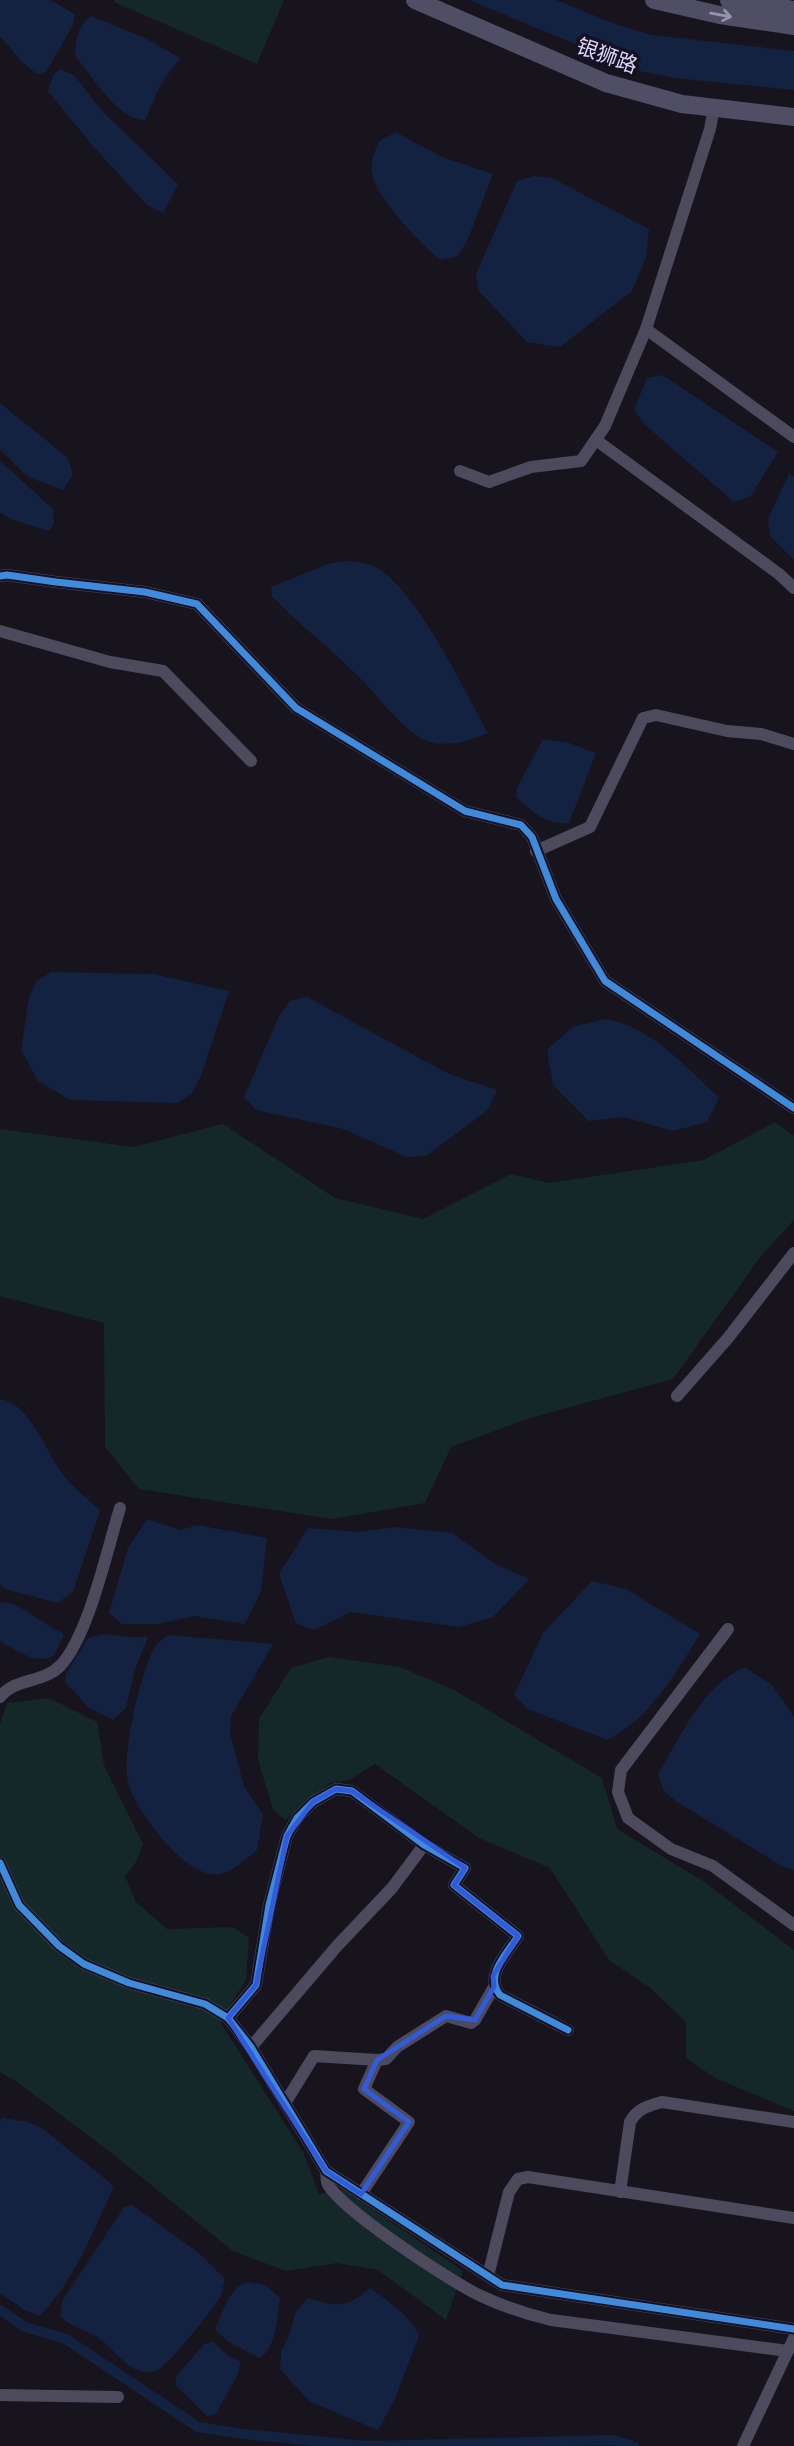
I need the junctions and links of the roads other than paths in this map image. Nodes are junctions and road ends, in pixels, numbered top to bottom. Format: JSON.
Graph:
{"nodes":[{"id":1,"x":415,"y":0,"type":"edge"},
{"id":2,"x":654,"y":0,"type":"edge"},
{"id":3,"x":729,"y":0,"type":"edge"},
{"id":4,"x":794,"y":10,"type":"edge"},
{"id":5,"x":794,"y":26,"type":"edge"},
{"id":6,"x":714,"y":108,"type":"junction"},
{"id":7,"x":794,"y":117,"type":"edge"},
{"id":8,"x":646,"y":329,"type":"junction"},
{"id":9,"x":794,"y":437,"type":"edge"},
{"id":10,"x":596,"y":440,"type":"junction"},
{"id":11,"x":460,"y":471,"type":"dead end"},
{"id":12,"x":0,"y":576,"type":"edge"},
{"id":13,"x":794,"y":588,"type":"edge"},
{"id":14,"x":0,"y":631,"type":"edge"},
{"id":15,"x":794,"y":744,"type":"edge"},
{"id":16,"x":251,"y":761,"type":"dead end"},
{"id":17,"x":536,"y":851,"type":"junction"},
{"id":18,"x":794,"y":1108,"type":"edge"},
{"id":19,"x":794,"y":1253,"type":"edge"},
{"id":20,"x":677,"y":1396,"type":"dead end"},
{"id":21,"x":120,"y":1508,"type":"dead end"},
{"id":22,"x":728,"y":1629,"type":"dead end"},
{"id":23,"x":0,"y":1697,"type":"edge"},
{"id":24,"x":424,"y":1845,"type":"junction"},
{"id":25,"x":0,"y":1863,"type":"edge"},
{"id":26,"x":794,"y":1924,"type":"edge"},
{"id":27,"x":494,"y":1987,"type":"junction"},
{"id":28,"x":228,"y":2018,"type":"junction"},
{"id":29,"x":568,"y":2030,"type":"dead end"},
{"id":30,"x":251,"y":2047,"type":"junction"},
{"id":31,"x":377,"y":2060,"type":"junction"},
{"id":32,"x":285,"y":2103,"type":"junction"},
{"id":33,"x":794,"y":2122,"type":"edge"},
{"id":34,"x":326,"y":2171,"type":"junction"},
{"id":35,"x":620,"y":2192,"type":"junction"},
{"id":36,"x":361,"y":2194,"type":"junction"},
{"id":37,"x":794,"y":2218,"type":"edge"},
{"id":38,"x":488,"y":2276,"type":"junction"},
{"id":39,"x":794,"y":2329,"type":"edge"},
{"id":40,"x":794,"y":2338,"type":"edge"},
{"id":41,"x":788,"y":2351,"type":"junction"},
{"id":42,"x":0,"y":2395,"type":"edge"},
{"id":43,"x":118,"y":2397,"type":"dead end"},
{"id":44,"x":743,"y":2446,"type":"edge"}],
"edges":[{"from":1,"to":6,"type":"main road","name":"银狮路"},
{"from":2,"to":5,"type":"main road","one_way":true},
{"from":3,"to":4,"type":"main road"},
{"from":6,"to":7,"type":"main road","name":"银狮路"},
{"from":6,"to":8,"type":"street"},
{"from":8,"to":9,"type":"street"},
{"from":8,"to":10,"type":"street"},
{"from":10,"to":11,"type":"street"},
{"from":10,"to":13,"type":"street"},
{"from":12,"to":17,"type":"street"},
{"from":14,"to":16,"type":"street"},
{"from":15,"to":17,"type":"street"},
{"from":17,"to":18,"type":"street"},
{"from":19,"to":20,"type":"street"},
{"from":21,"to":23,"type":"street"},
{"from":22,"to":26,"type":"street"},
{"from":24,"to":27,"type":"street"},
{"from":24,"to":28,"type":"street"},
{"from":24,"to":30,"type":"street"},
{"from":25,"to":28,"type":"street"},
{"from":27,"to":29,"type":"street"},
{"from":27,"to":31,"type":"street"},
{"from":28,"to":30,"type":"street"},
{"from":30,"to":32,"type":"street"},
{"from":31,"to":32,"type":"street"},
{"from":31,"to":36,"type":"street"},
{"from":32,"to":34,"type":"street"},
{"from":33,"to":35,"type":"street"},
{"from":34,"to":36,"type":"street"},
{"from":34,"to":41,"type":"street"},
{"from":35,"to":37,"type":"street"},
{"from":35,"to":38,"type":"street"},
{"from":36,"to":38,"type":"street"},
{"from":38,"to":39,"type":"street"},
{"from":40,"to":41,"type":"street"},
{"from":41,"to":44,"type":"street"},
{"from":42,"to":43,"type":"street"}]}
